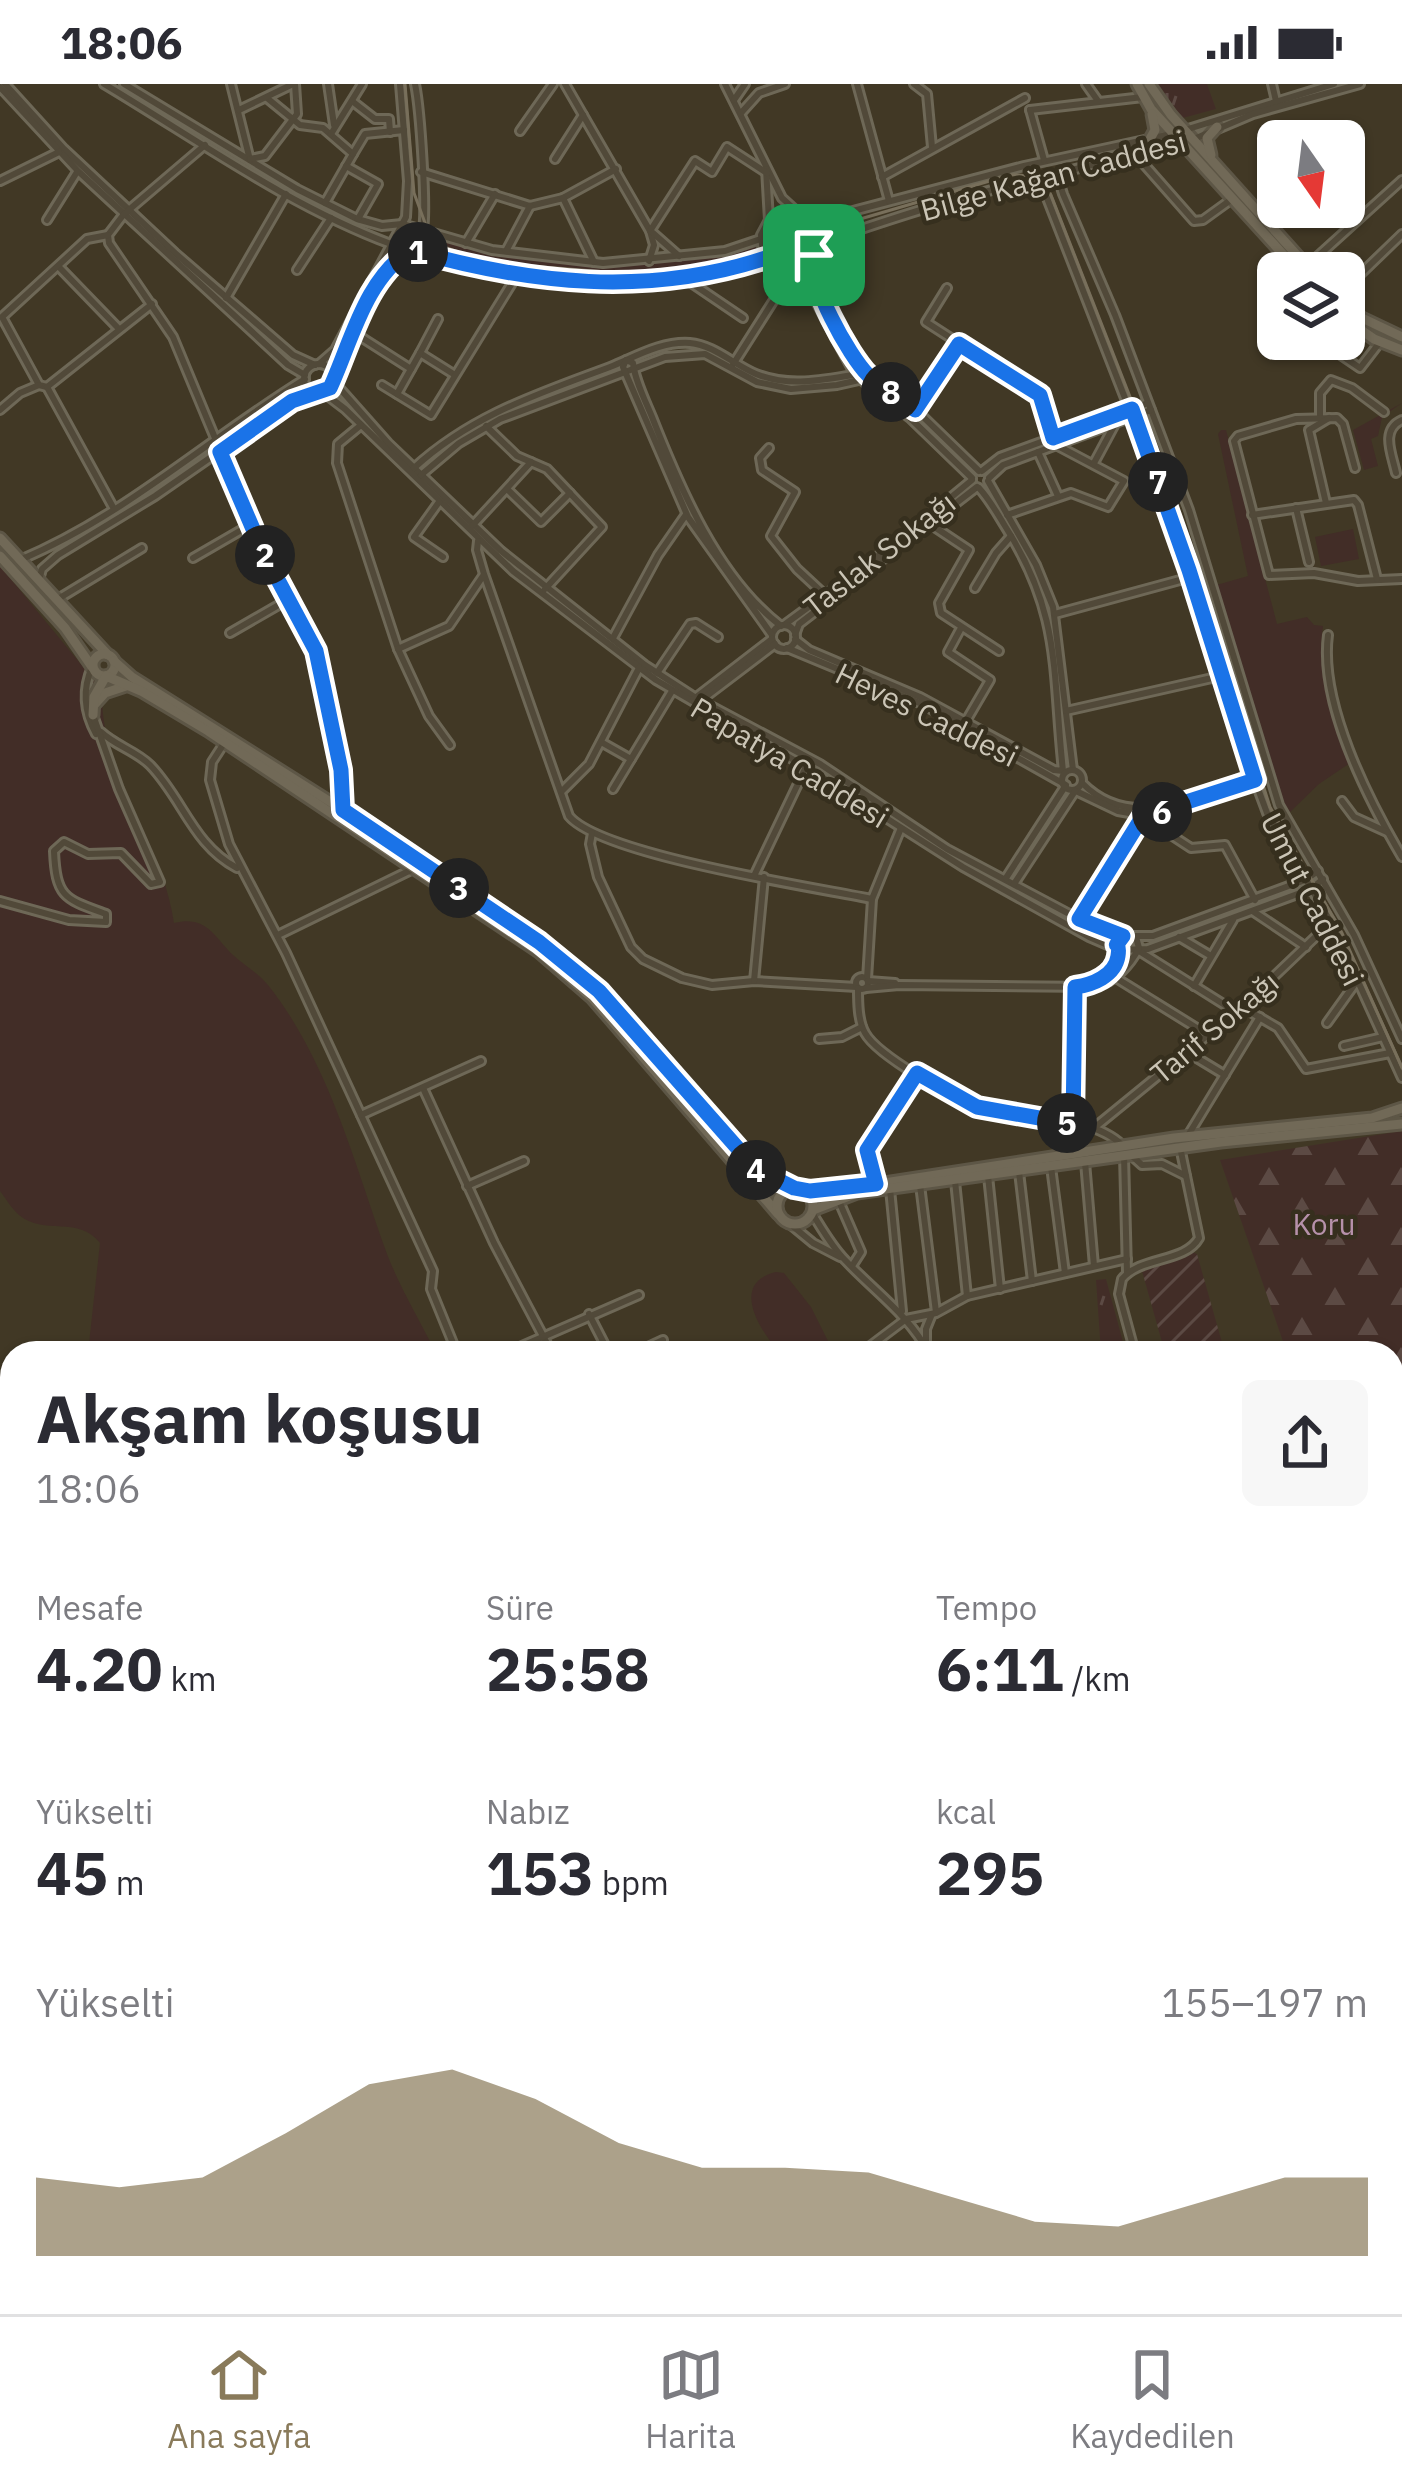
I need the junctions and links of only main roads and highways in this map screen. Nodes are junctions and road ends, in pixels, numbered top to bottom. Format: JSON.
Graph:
{"nodes":[{"id":1,"x":1137,"y":84,"type":"edge"},
{"id":2,"x":1149,"y":84,"type":"edge"},
{"id":3,"x":1151,"y":109,"type":"junction"},
{"id":4,"x":1217,"y":127,"type":"road end"},
{"id":5,"x":1150,"y":139,"type":"road end"},
{"id":6,"x":1212,"y":160,"type":"junction"},
{"id":7,"x":1287,"y":252,"type":"edge"},
{"id":8,"x":1291,"y":252,"type":"edge"},
{"id":9,"x":1365,"y":319,"type":"edge"},
{"id":10,"x":1365,"y":332,"type":"edge"},
{"id":11,"x":1402,"y":337,"type":"edge"},
{"id":12,"x":1402,"y":350,"type":"edge"},
{"id":13,"x":0,"y":538,"type":"edge"},
{"id":14,"x":0,"y":556,"type":"edge"},
{"id":15,"x":111,"y":658,"type":"junction"},
{"id":16,"x":92,"y":667,"type":"junction"},
{"id":17,"x":106,"y":676,"type":"junction"},
{"id":18,"x":130,"y":686,"type":"junction"},
{"id":19,"x":1402,"y":1108,"type":"edge"},
{"id":20,"x":1402,"y":1124,"type":"edge"},
{"id":21,"x":1126,"y":1152,"type":"junction"},
{"id":22,"x":796,"y":1188,"type":"junction"},
{"id":23,"x":812,"y":1212,"type":"junction"},
{"id":24,"x":778,"y":1214,"type":"junction"}],
"edges":[{"from":1,"to":3,"type":"main road"},
{"from":2,"to":6,"type":"main road"},
{"from":3,"to":5,"type":"main road"},
{"from":3,"to":7,"type":"main road"},
{"from":4,"to":6,"type":"main road"},
{"from":6,"to":8,"type":"main road"},
{"from":9,"to":11,"type":"main road"},
{"from":10,"to":12,"type":"main road"},
{"from":13,"to":15,"type":"main road"},
{"from":14,"to":16,"type":"main road"},
{"from":15,"to":16,"type":"main road"},
{"from":15,"to":17,"type":"main road"},
{"from":15,"to":22,"type":"main road"},
{"from":16,"to":17,"type":"main road"},
{"from":17,"to":18,"type":"main road"},
{"from":17,"to":18,"type":"main road"},
{"from":18,"to":24,"type":"main road"},
{"from":19,"to":21,"type":"main road"},
{"from":20,"to":21,"type":"main road"},
{"from":21,"to":22,"type":"main road"},
{"from":21,"to":23,"type":"main road"},
{"from":22,"to":23,"type":"main road"},
{"from":22,"to":24,"type":"main road"},
{"from":23,"to":24,"type":"main road"}]}
